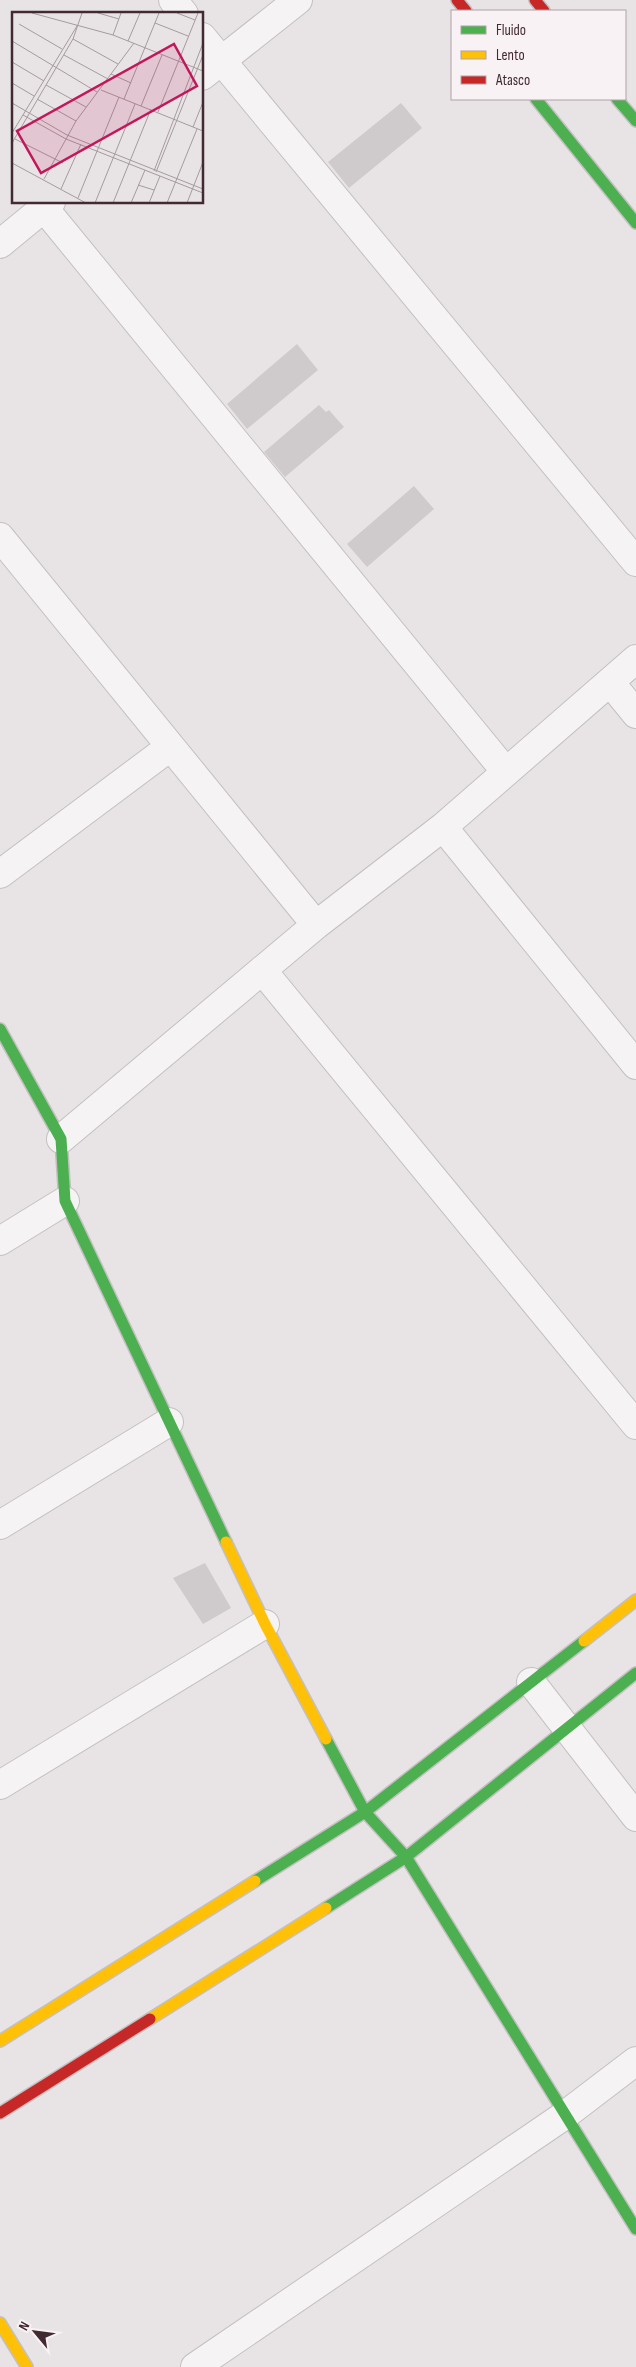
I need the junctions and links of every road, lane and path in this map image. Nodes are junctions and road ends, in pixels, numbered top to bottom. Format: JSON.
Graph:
{"nodes":[{"id":1,"x":173,"y":0,"type":"edge"},
{"id":2,"x":298,"y":0,"type":"edge"},
{"id":3,"x":457,"y":0,"type":"edge"},
{"id":4,"x":535,"y":0,"type":"edge"},
{"id":5,"x":465,"y":10,"type":"edge"},
{"id":6,"x":543,"y":10,"type":"edge"},
{"id":7,"x":182,"y":12,"type":"edge"},
{"id":8,"x":204,"y":43,"type":"edge"},
{"id":9,"x":212,"y":68,"type":"edge"},
{"id":10,"x":537,"y":100,"type":"edge"},
{"id":11,"x":618,"y":100,"type":"edge"},
{"id":12,"x":636,"y":121,"type":"edge"},
{"id":13,"x":48,"y":205,"type":"edge"},
{"id":14,"x":636,"y":223,"type":"edge"},
{"id":15,"x":0,"y":244,"type":"edge"},
{"id":16,"x":0,"y":537,"type":"edge"},
{"id":17,"x":636,"y":562,"type":"edge"},
{"id":18,"x":636,"y":659,"type":"edge"},
{"id":19,"x":610,"y":682,"type":"junction"},
{"id":20,"x":636,"y":714,"type":"edge"},
{"id":21,"x":170,"y":748,"type":"junction"},
{"id":22,"x":506,"y":772,"type":"junction"},
{"id":23,"x":443,"y":826,"type":"junction"},
{"id":24,"x":0,"y":874,"type":"edge"},
{"id":25,"x":316,"y":925,"type":"junction"},
{"id":26,"x":262,"y":970,"type":"junction"},
{"id":27,"x":0,"y":1029,"type":"edge"},
{"id":28,"x":636,"y":1065,"type":"edge"},
{"id":29,"x":61,"y":1138,"type":"junction"},
{"id":30,"x":64,"y":1201,"type":"junction"},
{"id":31,"x":0,"y":1242,"type":"edge"},
{"id":32,"x":169,"y":1422,"type":"junction"},
{"id":33,"x":636,"y":1425,"type":"edge"},
{"id":34,"x":0,"y":1525,"type":"edge"},
{"id":35,"x":636,"y":1600,"type":"edge"},
{"id":36,"x":265,"y":1624,"type":"junction"},
{"id":37,"x":636,"y":1673,"type":"edge"},
{"id":38,"x":531,"y":1682,"type":"junction"},
{"id":39,"x":568,"y":1728,"type":"junction"},
{"id":40,"x":0,"y":1785,"type":"edge"},
{"id":41,"x":365,"y":1812,"type":"junction"},
{"id":42,"x":636,"y":1817,"type":"edge"},
{"id":43,"x":406,"y":1858,"type":"junction"},
{"id":44,"x":0,"y":2041,"type":"edge"},
{"id":45,"x":636,"y":2061,"type":"edge"},
{"id":46,"x":0,"y":2113,"type":"edge"},
{"id":47,"x":564,"y":2115,"type":"junction"},
{"id":48,"x":636,"y":2229,"type":"edge"},
{"id":49,"x":0,"y":2323,"type":"edge"},
{"id":50,"x":27,"y":2367,"type":"edge"},
{"id":51,"x":195,"y":2367,"type":"edge"}],
"edges":[{"from":1,"to":7,"type":"street"},
{"from":2,"to":9,"type":"street"},
{"from":3,"to":5,"type":"street"},
{"from":4,"to":6,"type":"street"},
{"from":8,"to":9,"type":"street"},
{"from":9,"to":17,"type":"street"},
{"from":10,"to":14,"type":"street"},
{"from":11,"to":12,"type":"street"},
{"from":13,"to":15,"type":"street"},
{"from":13,"to":22,"type":"street"},
{"from":16,"to":21,"type":"street"},
{"from":18,"to":19,"type":"street"},
{"from":19,"to":20,"type":"street"},
{"from":19,"to":22,"type":"street"},
{"from":21,"to":24,"type":"street"},
{"from":21,"to":25,"type":"street"},
{"from":22,"to":23,"type":"street"},
{"from":23,"to":25,"type":"street"},
{"from":23,"to":28,"type":"street"},
{"from":25,"to":26,"type":"street"},
{"from":26,"to":29,"type":"street"},
{"from":26,"to":33,"type":"street"},
{"from":27,"to":29,"type":"street"},
{"from":29,"to":30,"type":"street"},
{"from":30,"to":31,"type":"street"},
{"from":30,"to":32,"type":"street"},
{"from":32,"to":34,"type":"street"},
{"from":32,"to":36,"type":"street"},
{"from":35,"to":38,"type":"street"},
{"from":36,"to":40,"type":"street"},
{"from":36,"to":41,"type":"street"},
{"from":37,"to":39,"type":"street"},
{"from":38,"to":39,"type":"street"},
{"from":38,"to":41,"type":"street"},
{"from":39,"to":42,"type":"street"},
{"from":39,"to":43,"type":"street"},
{"from":41,"to":43,"type":"street"},
{"from":41,"to":44,"type":"street"},
{"from":43,"to":46,"type":"street"},
{"from":43,"to":47,"type":"street"},
{"from":45,"to":47,"type":"street"},
{"from":47,"to":48,"type":"street"},
{"from":47,"to":51,"type":"street"},
{"from":49,"to":50,"type":"street"}]}
